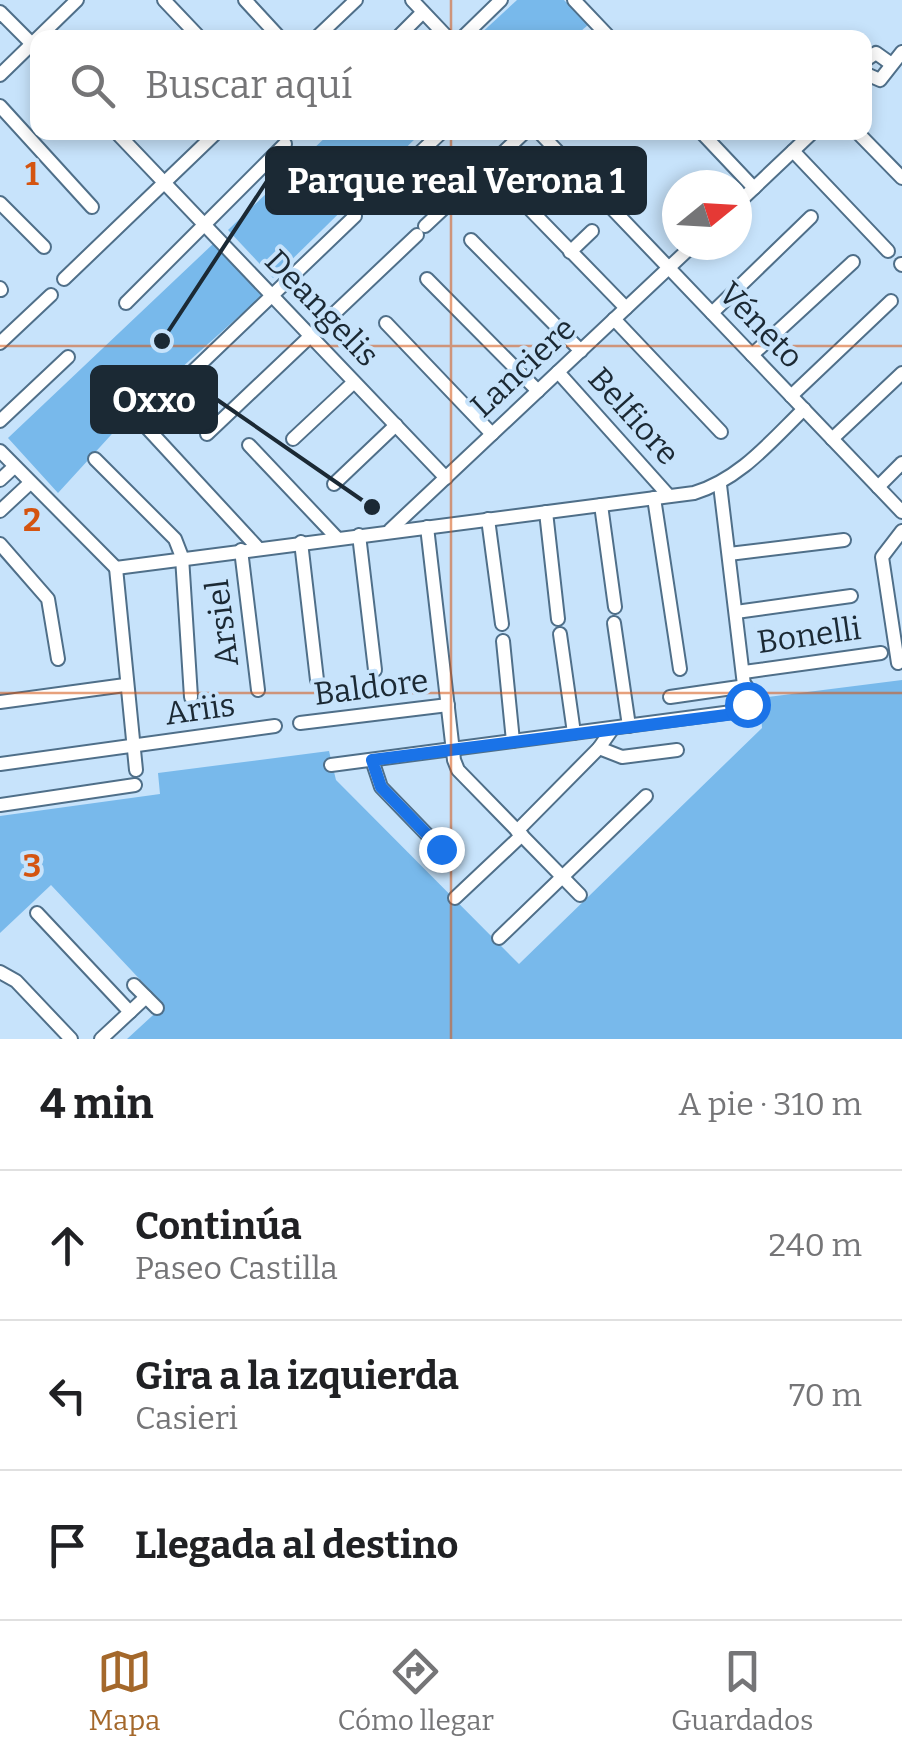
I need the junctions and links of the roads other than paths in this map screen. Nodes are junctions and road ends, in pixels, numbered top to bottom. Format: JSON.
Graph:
{"nodes":[{"id":1,"x":76,"y":0,"type":"edge"},
{"id":2,"x":164,"y":0,"type":"edge"},
{"id":3,"x":245,"y":0,"type":"edge"},
{"id":4,"x":356,"y":0,"type":"edge"},
{"id":5,"x":412,"y":0,"type":"edge"},
{"id":6,"x":501,"y":0,"type":"edge"},
{"id":7,"x":574,"y":0,"type":"edge"},
{"id":8,"x":0,"y":12,"type":"edge"},
{"id":9,"x":424,"y":12,"type":"junction"},
{"id":10,"x":49,"y":30,"type":"edge"},
{"id":11,"x":192,"y":30,"type":"edge"},
{"id":12,"x":273,"y":30,"type":"edge"},
{"id":13,"x":324,"y":30,"type":"edge"},
{"id":14,"x":405,"y":30,"type":"edge"},
{"id":15,"x":441,"y":30,"type":"edge"},
{"id":16,"x":470,"y":30,"type":"edge"},
{"id":17,"x":602,"y":30,"type":"edge"},
{"id":18,"x":30,"y":42,"type":"edge"},
{"id":19,"x":30,"y":49,"type":"edge"},
{"id":20,"x":902,"y":52,"type":"edge"},
{"id":21,"x":872,"y":55,"type":"edge"},
{"id":22,"x":890,"y":62,"type":"junction"},
{"id":23,"x":0,"y":75,"type":"edge"},
{"id":24,"x":872,"y":76,"type":"edge"},
{"id":25,"x":0,"y":106,"type":"edge"},
{"id":26,"x":30,"y":139,"type":"edge"},
{"id":27,"x":31,"y":140,"type":"edge"},
{"id":28,"x":128,"y":140,"type":"edge"},
{"id":29,"x":209,"y":140,"type":"edge"},
{"id":30,"x":433,"y":140,"type":"edge"},
{"id":31,"x":517,"y":140,"type":"edge"},
{"id":32,"x":547,"y":140,"type":"edge"},
{"id":33,"x":709,"y":140,"type":"edge"},
{"id":34,"x":804,"y":140,"type":"edge"},
{"id":35,"x":865,"y":140,"type":"edge"},
{"id":36,"x":285,"y":144,"type":"dead end"},
{"id":37,"x":793,"y":151,"type":"junction"},
{"id":38,"x":573,"y":168,"type":"junction"},
{"id":39,"x":902,"y":178,"type":"edge"},
{"id":40,"x":165,"y":183,"type":"junction"},
{"id":41,"x":386,"y":184,"type":"dead end"},
{"id":42,"x":754,"y":188,"type":"joint"},
{"id":43,"x":518,"y":196,"type":"dead end"},
{"id":44,"x":0,"y":202,"type":"edge"},
{"id":45,"x":92,"y":208,"type":"dead end"},
{"id":46,"x":529,"y":208,"type":"junction"},
{"id":47,"x":355,"y":216,"type":"dead end"},
{"id":48,"x":810,"y":217,"type":"dead end"},
{"id":49,"x":204,"y":224,"type":"junction"},
{"id":50,"x":592,"y":230,"type":"dead end"},
{"id":51,"x":471,"y":240,"type":"dead end"},
{"id":52,"x":44,"y":247,"type":"dead end"},
{"id":53,"x":888,"y":251,"type":"dead end"},
{"id":54,"x":570,"y":252,"type":"junction"},
{"id":55,"x":677,"y":260,"type":"edge"},
{"id":56,"x":853,"y":262,"type":"dead end"},
{"id":57,"x":668,"y":268,"type":"junction"},
{"id":58,"x":64,"y":279,"type":"dead end"},
{"id":59,"x":427,"y":279,"type":"dead end"},
{"id":60,"x":50,"y":295,"type":"dead end"},
{"id":61,"x":273,"y":296,"type":"junction"},
{"id":62,"x":891,"y":301,"type":"dead end"},
{"id":63,"x":126,"y":304,"type":"dead end"},
{"id":64,"x":626,"y":308,"type":"junction"},
{"id":65,"x":712,"y":313,"type":"junction"},
{"id":66,"x":614,"y":319,"type":"junction"},
{"id":67,"x":386,"y":322,"type":"dead end"},
{"id":68,"x":312,"y":338,"type":"junction"},
{"id":69,"x":0,"y":343,"type":"edge"},
{"id":70,"x":581,"y":351,"type":"junction"},
{"id":71,"x":752,"y":355,"type":"junction"},
{"id":72,"x":68,"y":357,"type":"dead end"},
{"id":73,"x":558,"y":372,"type":"junction"},
{"id":74,"x":902,"y":373,"type":"edge"},
{"id":75,"x":188,"y":376,"type":"dead end"},
{"id":76,"x":354,"y":382,"type":"junction"},
{"id":77,"x":538,"y":390,"type":"junction"},
{"id":78,"x":791,"y":396,"type":"junction"},
{"id":79,"x":804,"y":409,"type":"junction"},
{"id":80,"x":136,"y":417,"type":"dead end"},
{"id":81,"x":0,"y":421,"type":"edge"},
{"id":82,"x":396,"y":425,"type":"junction"},
{"id":83,"x":721,"y":432,"type":"dead end"},
{"id":84,"x":207,"y":434,"type":"dead end"},
{"id":85,"x":492,"y":434,"type":"junction"},
{"id":86,"x":292,"y":438,"type":"dead end"},
{"id":87,"x":832,"y":439,"type":"junction"},
{"id":88,"x":249,"y":445,"type":"dead end"},
{"id":89,"x":0,"y":451,"type":"edge"},
{"id":90,"x":95,"y":459,"type":"dead end"},
{"id":91,"x":902,"y":463,"type":"edge"},
{"id":92,"x":14,"y":466,"type":"junction"},
{"id":93,"x":446,"y":478,"type":"junction"},
{"id":94,"x":0,"y":480,"type":"edge"},
{"id":95,"x":30,"y":483,"type":"junction"},
{"id":96,"x":334,"y":484,"type":"dead end"},
{"id":97,"x":720,"y":485,"type":"junction"},
{"id":98,"x":878,"y":487,"type":"junction"},
{"id":99,"x":662,"y":497,"type":"junction"},
{"id":100,"x":601,"y":505,"type":"junction"},
{"id":101,"x":0,"y":512,"type":"edge"},
{"id":102,"x":546,"y":512,"type":"junction"},
{"id":103,"x":902,"y":512,"type":"edge"},
{"id":104,"x":488,"y":519,"type":"junction"},
{"id":105,"x":427,"y":526,"type":"junction"},
{"id":106,"x":390,"y":530,"type":"junction"},
{"id":107,"x":902,"y":532,"type":"edge"},
{"id":108,"x":359,"y":535,"type":"junction"},
{"id":109,"x":337,"y":538,"type":"junction"},
{"id":110,"x":844,"y":540,"type":"dead end"},
{"id":111,"x":301,"y":542,"type":"junction"},
{"id":112,"x":0,"y":544,"type":"edge"},
{"id":113,"x":258,"y":548,"type":"junction"},
{"id":114,"x":241,"y":550,"type":"junction"},
{"id":115,"x":729,"y":554,"type":"junction"},
{"id":116,"x":182,"y":557,"type":"junction"},
{"id":117,"x":116,"y":568,"type":"junction"},
{"id":118,"x":851,"y":596,"type":"dead end"},
{"id":119,"x":615,"y":607,"type":"dead end"},
{"id":120,"x":736,"y":612,"type":"junction"},
{"id":121,"x":614,"y":623,"type":"dead end"},
{"id":122,"x":502,"y":624,"type":"dead end"},
{"id":123,"x":503,"y":641,"type":"dead end"},
{"id":124,"x":882,"y":653,"type":"dead end"},
{"id":125,"x":58,"y":659,"type":"dead end"},
{"id":126,"x":898,"y":663,"type":"dead end"},
{"id":127,"x":680,"y":668,"type":"dead end"},
{"id":128,"x":375,"y":670,"type":"dead end"},
{"id":129,"x":745,"y":679,"type":"junction"},
{"id":130,"x":317,"y":680,"type":"dead end"},
{"id":131,"x":126,"y":685,"type":"junction"},
{"id":132,"x":258,"y":690,"type":"dead end"},
{"id":133,"x":670,"y":697,"type":"dead end"},
{"id":134,"x":191,"y":698,"type":"dead end"},
{"id":135,"x":0,"y":702,"type":"edge"},
{"id":136,"x":448,"y":705,"type":"junction"},
{"id":137,"x":300,"y":723,"type":"dead end"},
{"id":138,"x":275,"y":726,"type":"dead end"},
{"id":139,"x":629,"y":726,"type":"junction"},
{"id":140,"x":613,"y":728,"type":"junction"},
{"id":141,"x":574,"y":733,"type":"junction"},
{"id":142,"x":512,"y":741,"type":"junction"},
{"id":143,"x":133,"y":747,"type":"junction"},
{"id":144,"x":452,"y":748,"type":"junction"},
{"id":145,"x":599,"y":748,"type":"junction"},
{"id":146,"x":678,"y":750,"type":"dead end"},
{"id":147,"x":372,"y":760,"type":"junction"},
{"id":148,"x":0,"y":764,"type":"edge"},
{"id":149,"x":330,"y":764,"type":"dead end"},
{"id":150,"x":136,"y":770,"type":"dead end"},
{"id":151,"x":135,"y":786,"type":"dead end"},
{"id":152,"x":646,"y":796,"type":"dead end"},
{"id":153,"x":0,"y":805,"type":"edge"},
{"id":154,"x":519,"y":833,"type":"junction"},
{"id":155,"x":441,"y":849,"type":"dead end"},
{"id":156,"x":562,"y":877,"type":"junction"},
{"id":157,"x":580,"y":895,"type":"dead end"},
{"id":158,"x":454,"y":898,"type":"dead end"},
{"id":159,"x":38,"y":913,"type":"dead end"},
{"id":160,"x":499,"y":938,"type":"dead end"},
{"id":161,"x":0,"y":972,"type":"edge"},
{"id":162,"x":134,"y":985,"type":"dead end"},
{"id":163,"x":146,"y":997,"type":"junction"},
{"id":164,"x":157,"y":1008,"type":"dead end"},
{"id":165,"x":130,"y":1012,"type":"junction"},
{"id":166,"x":71,"y":1039,"type":"edge"},
{"id":167,"x":101,"y":1039,"type":"edge"}],
"edges":[{"from":1,"to":10,"type":"street"},
{"from":2,"to":11,"type":"street"},
{"from":3,"to":12,"type":"street"},
{"from":4,"to":13,"type":"street"},
{"from":5,"to":9,"type":"street"},
{"from":6,"to":16,"type":"street"},
{"from":7,"to":17,"type":"street"},
{"from":8,"to":18,"type":"street"},
{"from":9,"to":14,"type":"street"},
{"from":9,"to":15,"type":"street"},
{"from":19,"to":23,"type":"street"},
{"from":20,"to":22,"type":"street"},
{"from":21,"to":22,"type":"street"},
{"from":22,"to":24,"type":"street"},
{"from":25,"to":26,"type":"street"},
{"from":27,"to":45,"type":"street"},
{"from":28,"to":40,"type":"street","name":"Deangelis"},
{"from":29,"to":40,"type":"street"},
{"from":30,"to":41,"type":"street"},
{"from":31,"to":68,"type":"street"},
{"from":32,"to":38,"type":"street","name":"Véneto"},
{"from":33,"to":42,"type":"street"},
{"from":34,"to":37,"type":"street"},
{"from":35,"to":39,"type":"street"},
{"from":36,"to":49,"type":"street"},
{"from":37,"to":42,"type":"street"},
{"from":37,"to":53,"type":"street"},
{"from":38,"to":46,"type":"street"},
{"from":38,"to":57,"type":"street","name":"Véneto"},
{"from":40,"to":49,"type":"street","name":"Deangelis"},
{"from":40,"to":58,"type":"street"},
{"from":43,"to":46,"type":"street"},
{"from":44,"to":52,"type":"street"},
{"from":46,"to":54,"type":"street"},
{"from":47,"to":61,"type":"street"},
{"from":48,"to":65,"type":"street"},
{"from":49,"to":61,"type":"street","name":"Deangelis"},
{"from":49,"to":63,"type":"street"},
{"from":50,"to":54,"type":"street"},
{"from":51,"to":70,"type":"street"},
{"from":54,"to":64,"type":"street"},
{"from":55,"to":57,"type":"street","name":"Lanciere"},
{"from":56,"to":71,"type":"street"},
{"from":57,"to":64,"type":"street","name":"Lanciere"},
{"from":57,"to":65,"type":"street","name":"Véneto"},
{"from":59,"to":77,"type":"street"},
{"from":60,"to":69,"type":"street"},
{"from":61,"to":68,"type":"street","name":"Deangelis"},
{"from":61,"to":75,"type":"street"},
{"from":62,"to":78,"type":"street"},
{"from":64,"to":66,"type":"street","name":"Lanciere"},
{"from":65,"to":71,"type":"street","name":"Véneto"},
{"from":66,"to":70,"type":"street","name":"Lanciere"},
{"from":66,"to":83,"type":"street"},
{"from":67,"to":85,"type":"street"},
{"from":68,"to":76,"type":"street","name":"Deangelis"},
{"from":68,"to":84,"type":"street"},
{"from":70,"to":73,"type":"street","name":"Lanciere"},
{"from":71,"to":78,"type":"street","name":"Véneto"},
{"from":72,"to":81,"type":"street"},
{"from":73,"to":77,"type":"street","name":"Lanciere"},
{"from":73,"to":99,"type":"street","name":"Belfiore"},
{"from":74,"to":87,"type":"street"},
{"from":76,"to":82,"type":"street","name":"Deangelis"},
{"from":76,"to":86,"type":"street"},
{"from":77,"to":85,"type":"street","name":"Lanciere"},
{"from":78,"to":79,"type":"street","name":"Véneto"},
{"from":79,"to":87,"type":"street","name":"Véneto"},
{"from":79,"to":97,"type":"street"},
{"from":80,"to":113,"type":"street"},
{"from":82,"to":93,"type":"street","name":"Deangelis"},
{"from":82,"to":96,"type":"street"},
{"from":85,"to":93,"type":"street","name":"Lanciere"},
{"from":87,"to":98,"type":"street","name":"Véneto"},
{"from":88,"to":109,"type":"street"},
{"from":89,"to":92,"type":"street"},
{"from":90,"to":116,"type":"street"},
{"from":91,"to":98,"type":"street"},
{"from":92,"to":94,"type":"street"},
{"from":92,"to":95,"type":"street"},
{"from":93,"to":106,"type":"street","name":"Lanciere"},
{"from":95,"to":101,"type":"street"},
{"from":95,"to":117,"type":"street"},
{"from":97,"to":99,"type":"street"},
{"from":97,"to":115,"type":"street"},
{"from":98,"to":103,"type":"street","name":"Véneto"},
{"from":99,"to":100,"type":"street"},
{"from":99,"to":127,"type":"street"},
{"from":100,"to":102,"type":"street"},
{"from":100,"to":119,"type":"street"},
{"from":102,"to":104,"type":"street"},
{"from":102,"to":141,"type":"street"},
{"from":104,"to":105,"type":"street"},
{"from":104,"to":122,"type":"street"},
{"from":105,"to":106,"type":"street"},
{"from":105,"to":136,"type":"street"},
{"from":106,"to":108,"type":"street"},
{"from":107,"to":126,"type":"street"},
{"from":108,"to":109,"type":"street"},
{"from":108,"to":128,"type":"street"},
{"from":109,"to":111,"type":"street"},
{"from":110,"to":115,"type":"street"},
{"from":111,"to":113,"type":"street"},
{"from":111,"to":130,"type":"street"},
{"from":112,"to":125,"type":"street"},
{"from":113,"to":114,"type":"street"},
{"from":114,"to":116,"type":"street"},
{"from":114,"to":132,"type":"street","name":"Arsiel"},
{"from":115,"to":120,"type":"street"},
{"from":116,"to":117,"type":"street"},
{"from":116,"to":134,"type":"street"},
{"from":117,"to":131,"type":"street"},
{"from":118,"to":120,"type":"street"},
{"from":120,"to":129,"type":"street"},
{"from":121,"to":139,"type":"street"},
{"from":123,"to":142,"type":"street"},
{"from":124,"to":129,"type":"street","name":"Bonelli"},
{"from":129,"to":133,"type":"street","name":"Bonelli"},
{"from":129,"to":139,"type":"street"},
{"from":131,"to":135,"type":"street"},
{"from":131,"to":143,"type":"street"},
{"from":136,"to":137,"type":"street","name":"Baldore"},
{"from":136,"to":144,"type":"street"},
{"from":138,"to":143,"type":"street","name":"Ariis"},
{"from":139,"to":140,"type":"street"},
{"from":140,"to":141,"type":"street"},
{"from":140,"to":145,"type":"street"},
{"from":141,"to":142,"type":"street"},
{"from":142,"to":144,"type":"street"},
{"from":143,"to":148,"type":"street","name":"Ariis"},
{"from":143,"to":150,"type":"street"},
{"from":144,"to":147,"type":"street"},
{"from":144,"to":154,"type":"street"},
{"from":145,"to":146,"type":"street"},
{"from":145,"to":154,"type":"street"},
{"from":147,"to":149,"type":"street"},
{"from":147,"to":155,"type":"street"},
{"from":151,"to":153,"type":"street"},
{"from":152,"to":156,"type":"street"},
{"from":154,"to":156,"type":"street"},
{"from":154,"to":158,"type":"street"},
{"from":156,"to":157,"type":"street"},
{"from":156,"to":160,"type":"street"},
{"from":159,"to":165,"type":"street"},
{"from":161,"to":166,"type":"street"},
{"from":162,"to":163,"type":"street"},
{"from":163,"to":164,"type":"street"},
{"from":163,"to":165,"type":"street"},
{"from":165,"to":167,"type":"street"}]}
